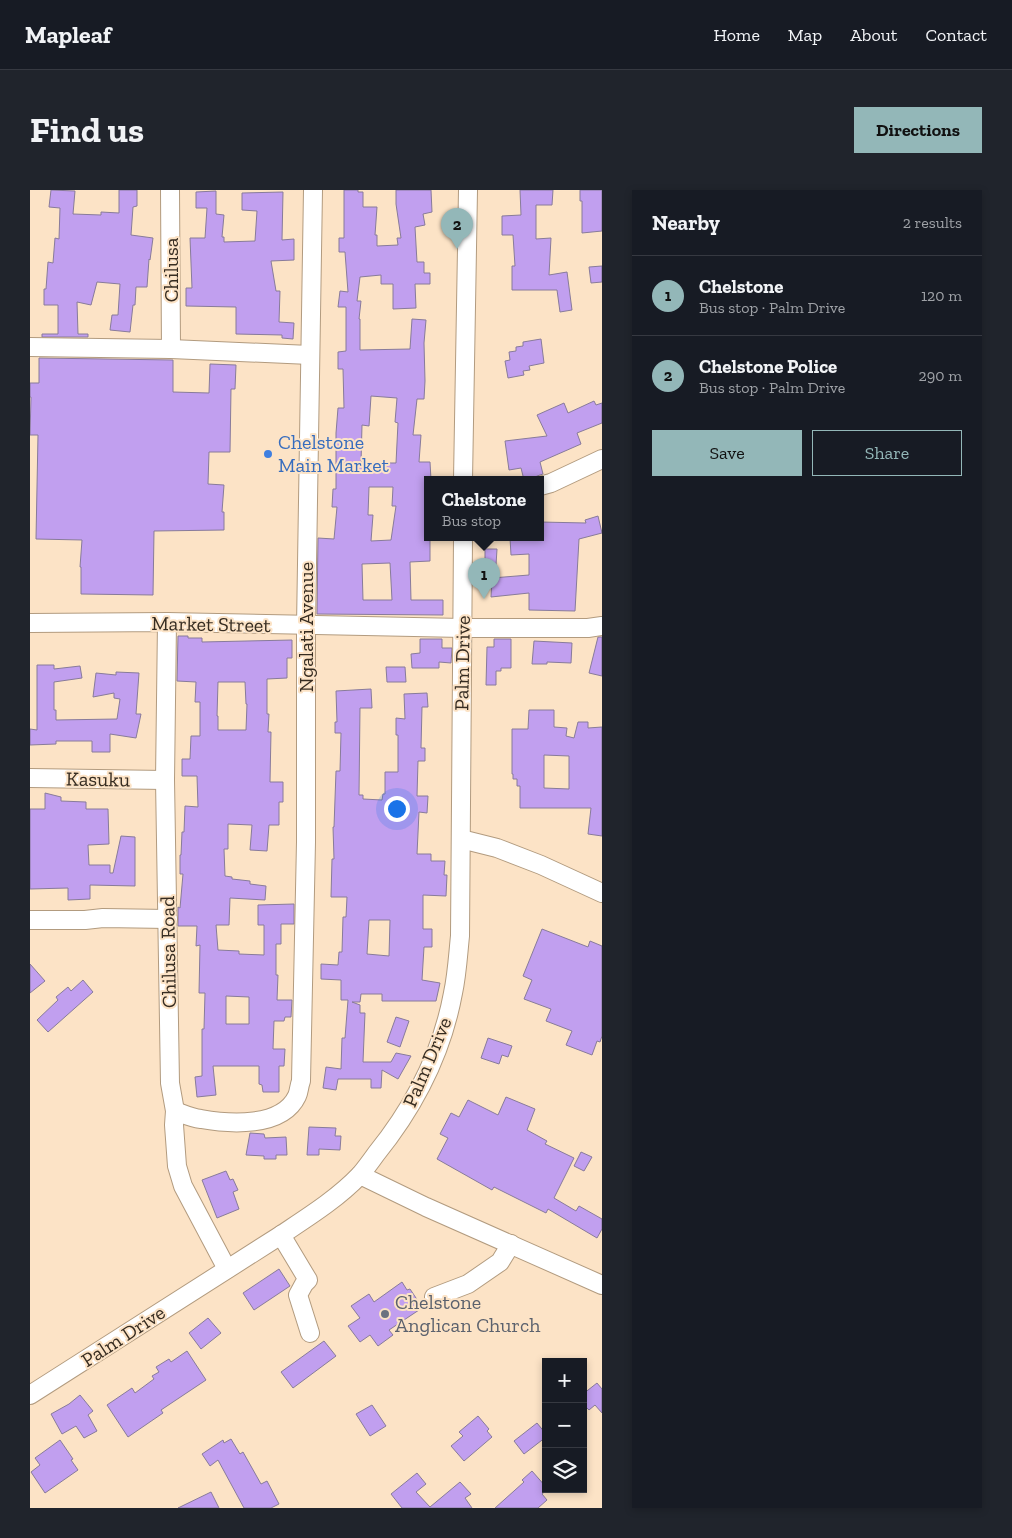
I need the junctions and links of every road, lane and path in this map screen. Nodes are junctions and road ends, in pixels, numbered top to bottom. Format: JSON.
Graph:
{"nodes":[{"id":1,"x":170,"y":190,"type":"edge"},
{"id":2,"x":313,"y":190,"type":"edge"},
{"id":3,"x":468,"y":190,"type":"edge"},
{"id":4,"x":30,"y":347,"type":"edge"},
{"id":5,"x":171,"y":349,"type":"junction"},
{"id":6,"x":310,"y":355,"type":"junction"},
{"id":7,"x":602,"y":459,"type":"edge"},
{"id":8,"x":464,"y":476,"type":"edge"},
{"id":9,"x":544,"y":485,"type":"edge"},
{"id":10,"x":463,"y":541,"type":"edge"},
{"id":11,"x":167,"y":622,"type":"junction"},
{"id":12,"x":30,"y":624,"type":"edge"},
{"id":13,"x":306,"y":626,"type":"junction"},
{"id":14,"x":602,"y":626,"type":"edge"},
{"id":15,"x":463,"y":628,"type":"junction"},
{"id":16,"x":30,"y":778,"type":"edge"},
{"id":17,"x":165,"y":780,"type":"junction"},
{"id":18,"x":461,"y":839,"type":"junction"},
{"id":19,"x":602,"y":893,"type":"edge"},
{"id":20,"x":168,"y":919,"type":"junction"},
{"id":21,"x":30,"y":920,"type":"edge"},
{"id":22,"x":175,"y":1111,"type":"junction"},
{"id":23,"x":360,"y":1175,"type":"junction"},
{"id":24,"x":280,"y":1235,"type":"junction"},
{"id":25,"x":511,"y":1244,"type":"junction"},
{"id":26,"x":227,"y":1269,"type":"junction"},
{"id":27,"x":602,"y":1285,"type":"edge"},
{"id":28,"x":434,"y":1297,"type":"dead end"},
{"id":29,"x":310,"y":1333,"type":"dead end"},
{"id":30,"x":30,"y":1395,"type":"edge"}],
"edges":[{"from":1,"to":5,"type":"street","name":"Chilusa"},
{"from":2,"to":6,"type":"street","name":"Ngalati Avenue"},
{"from":3,"to":8,"type":"street"},
{"from":4,"to":5,"type":"street"},
{"from":5,"to":6,"type":"street"},
{"from":6,"to":13,"type":"street","name":"Ngalati Avenue"},
{"from":7,"to":9,"type":"street"},
{"from":10,"to":15,"type":"street","name":"Palm Drive"},
{"from":11,"to":12,"type":"street","name":"Market Street"},
{"from":11,"to":13,"type":"street","name":"Market Street"},
{"from":11,"to":17,"type":"street","name":"Chilusa Road"},
{"from":13,"to":15,"type":"street","name":"Market Street"},
{"from":13,"to":22,"type":"street","name":"Ngalati Avenue"},
{"from":14,"to":15,"type":"street","name":"Market Street"},
{"from":15,"to":18,"type":"street","name":"Palm Drive"},
{"from":16,"to":17,"type":"street","name":"Kasuku"},
{"from":17,"to":20,"type":"street","name":"Chilusa Road"},
{"from":18,"to":19,"type":"street"},
{"from":18,"to":23,"type":"street","name":"Palm Drive"},
{"from":20,"to":21,"type":"street"},
{"from":20,"to":22,"type":"street","name":"Chilusa Road"},
{"from":22,"to":26,"type":"street","name":"Chilusa Road"},
{"from":23,"to":24,"type":"street","name":"Palm Drive"},
{"from":23,"to":25,"type":"street"},
{"from":24,"to":26,"type":"street","name":"Palm Drive"},
{"from":24,"to":29,"type":"street"},
{"from":25,"to":27,"type":"street"},
{"from":25,"to":28,"type":"street"},
{"from":26,"to":30,"type":"street","name":"Palm Drive"}]}
